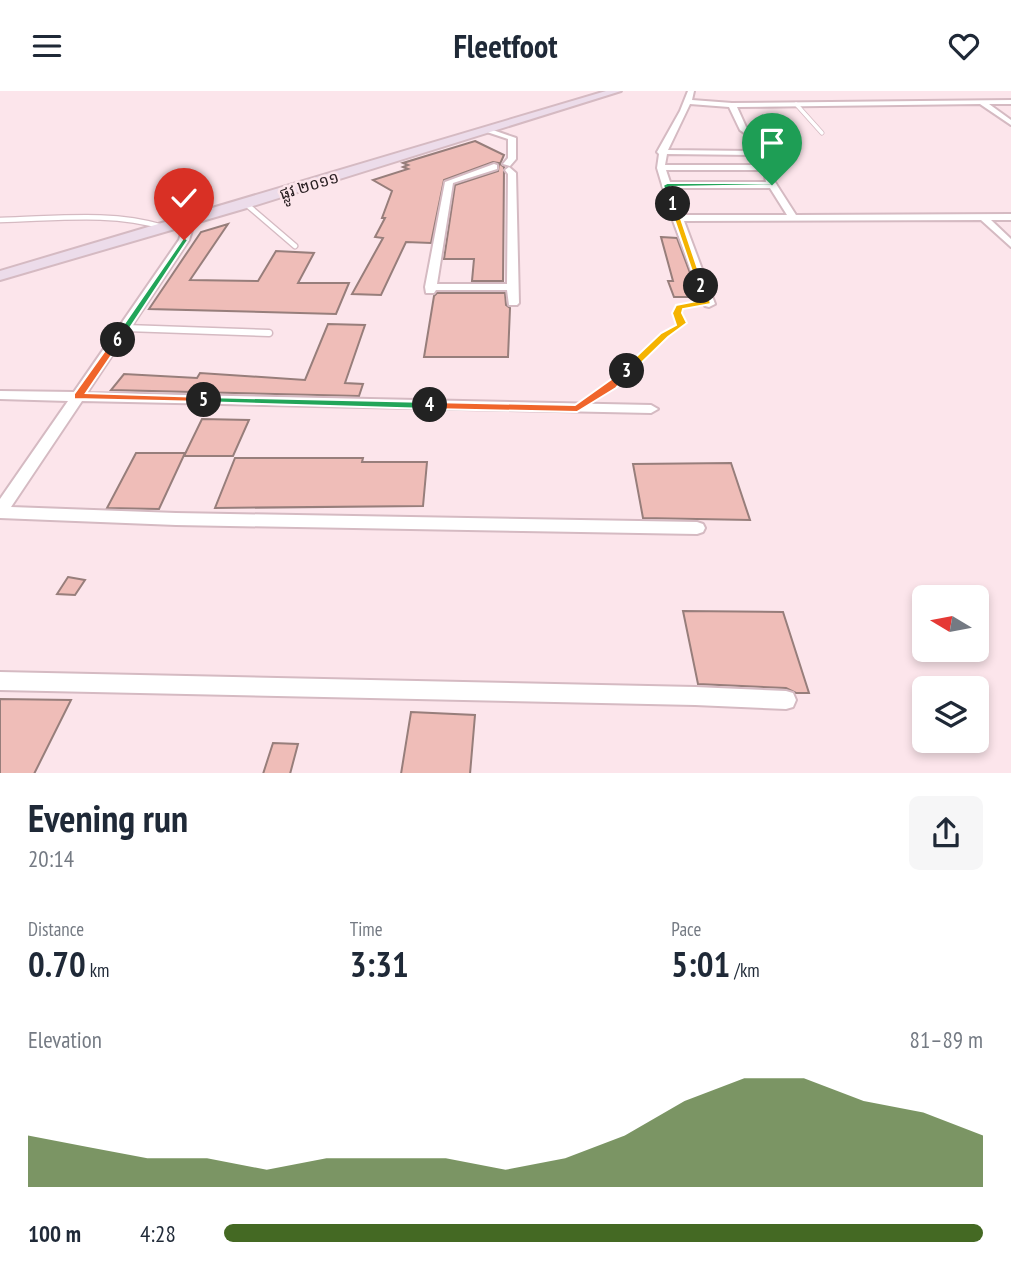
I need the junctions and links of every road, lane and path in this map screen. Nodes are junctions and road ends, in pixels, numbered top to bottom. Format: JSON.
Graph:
{"nodes":[{"id":1,"x":616,"y":91,"type":"edge"},
{"id":2,"x":691,"y":91,"type":"edge"},
{"id":3,"x":882,"y":91,"type":"edge"},
{"id":4,"x":960,"y":91,"type":"edge"},
{"id":5,"x":850,"y":97,"type":"dead end"},
{"id":6,"x":688,"y":102,"type":"junction"},
{"id":7,"x":978,"y":102,"type":"junction"},
{"id":8,"x":1011,"y":102,"type":"edge"},
{"id":9,"x":897,"y":103,"type":"junction"},
{"id":10,"x":796,"y":104,"type":"junction"},
{"id":11,"x":857,"y":104,"type":"junction"},
{"id":12,"x":732,"y":105,"type":"junction"},
{"id":13,"x":1011,"y":123,"type":"edge"},
{"id":14,"x":490,"y":130,"type":"junction"},
{"id":15,"x":822,"y":133,"type":"dead end"},
{"id":16,"x":661,"y":152,"type":"junction"},
{"id":17,"x":752,"y":153,"type":"junction"},
{"id":18,"x":508,"y":167,"type":"junction"},
{"id":19,"x":761,"y":167,"type":"junction"},
{"id":20,"x":661,"y":168,"type":"junction"},
{"id":21,"x":667,"y":185,"type":"junction"},
{"id":22,"x":772,"y":185,"type":"junction"},
{"id":23,"x":246,"y":204,"type":"junction"},
{"id":24,"x":793,"y":217,"type":"junction"},
{"id":25,"x":983,"y":217,"type":"junction"},
{"id":26,"x":1011,"y":217,"type":"edge"},
{"id":27,"x":677,"y":218,"type":"junction"},
{"id":28,"x":0,"y":220,"type":"edge"},
{"id":29,"x":190,"y":221,"type":"junction"},
{"id":30,"x":164,"y":227,"type":"junction"},
{"id":31,"x":1011,"y":244,"type":"edge"},
{"id":32,"x":296,"y":246,"type":"dead end"},
{"id":33,"x":0,"y":276,"type":"edge"},
{"id":34,"x":513,"y":287,"type":"junction"},
{"id":35,"x":513,"y":303,"type":"dead end"},
{"id":36,"x":708,"y":303,"type":"joint"},
{"id":37,"x":126,"y":328,"type":"junction"},
{"id":38,"x":269,"y":333,"type":"dead end"},
{"id":39,"x":0,"y":395,"type":"edge"},
{"id":40,"x":78,"y":397,"type":"junction"},
{"id":41,"x":577,"y":408,"type":"junction"},
{"id":42,"x":651,"y":409,"type":"dead end"},
{"id":43,"x":0,"y":511,"type":"edge"},
{"id":44,"x":697,"y":528,"type":"dead end"},
{"id":45,"x":0,"y":681,"type":"edge"},
{"id":46,"x":786,"y":700,"type":"dead end"}],
"edges":[{"from":1,"to":14,"type":"main road","name":"ផ្លូវ ២០១១"},
{"from":2,"to":6,"type":"street"},
{"from":3,"to":9,"type":"street"},
{"from":4,"to":7,"type":"street"},
{"from":5,"to":11,"type":"street"},
{"from":6,"to":12,"type":"street"},
{"from":6,"to":16,"type":"street"},
{"from":7,"to":8,"type":"street"},
{"from":7,"to":9,"type":"street"},
{"from":7,"to":13,"type":"street"},
{"from":9,"to":11,"type":"street"},
{"from":10,"to":11,"type":"street"},
{"from":10,"to":12,"type":"street"},
{"from":10,"to":15,"type":"lane"},
{"from":12,"to":17,"type":"street"},
{"from":14,"to":18,"type":"street"},
{"from":14,"to":23,"type":"main road","name":"ផ្លូវ ២០១១"},
{"from":16,"to":17,"type":"street"},
{"from":16,"to":20,"type":"street"},
{"from":17,"to":19,"type":"street"},
{"from":18,"to":34,"type":"street"},
{"from":18,"to":34,"type":"street"},
{"from":19,"to":20,"type":"street"},
{"from":19,"to":22,"type":"street"},
{"from":20,"to":21,"type":"street"},
{"from":21,"to":22,"type":"street"},
{"from":21,"to":27,"type":"street"},
{"from":22,"to":24,"type":"street"},
{"from":23,"to":29,"type":"main road","name":"ផ្លូវ ២០១១"},
{"from":23,"to":32,"type":"lane"},
{"from":24,"to":25,"type":"street"},
{"from":24,"to":27,"type":"street"},
{"from":25,"to":26,"type":"street"},
{"from":25,"to":31,"type":"street"},
{"from":27,"to":36,"type":"street"},
{"from":28,"to":30,"type":"lane"},
{"from":29,"to":30,"type":"main road","name":"ផ្លូវ ២០១១"},
{"from":29,"to":37,"type":"street"},
{"from":30,"to":33,"type":"main road","name":"ផ្លូវ ២០១១"},
{"from":34,"to":35,"type":"street"},
{"from":36,"to":41,"type":"path"},
{"from":37,"to":38,"type":"lane"},
{"from":37,"to":40,"type":"street"},
{"from":39,"to":40,"type":"street"},
{"from":40,"to":41,"type":"street"},
{"from":40,"to":43,"type":"street"},
{"from":41,"to":42,"type":"street"},
{"from":43,"to":44,"type":"street"},
{"from":45,"to":46,"type":"street"}]}
